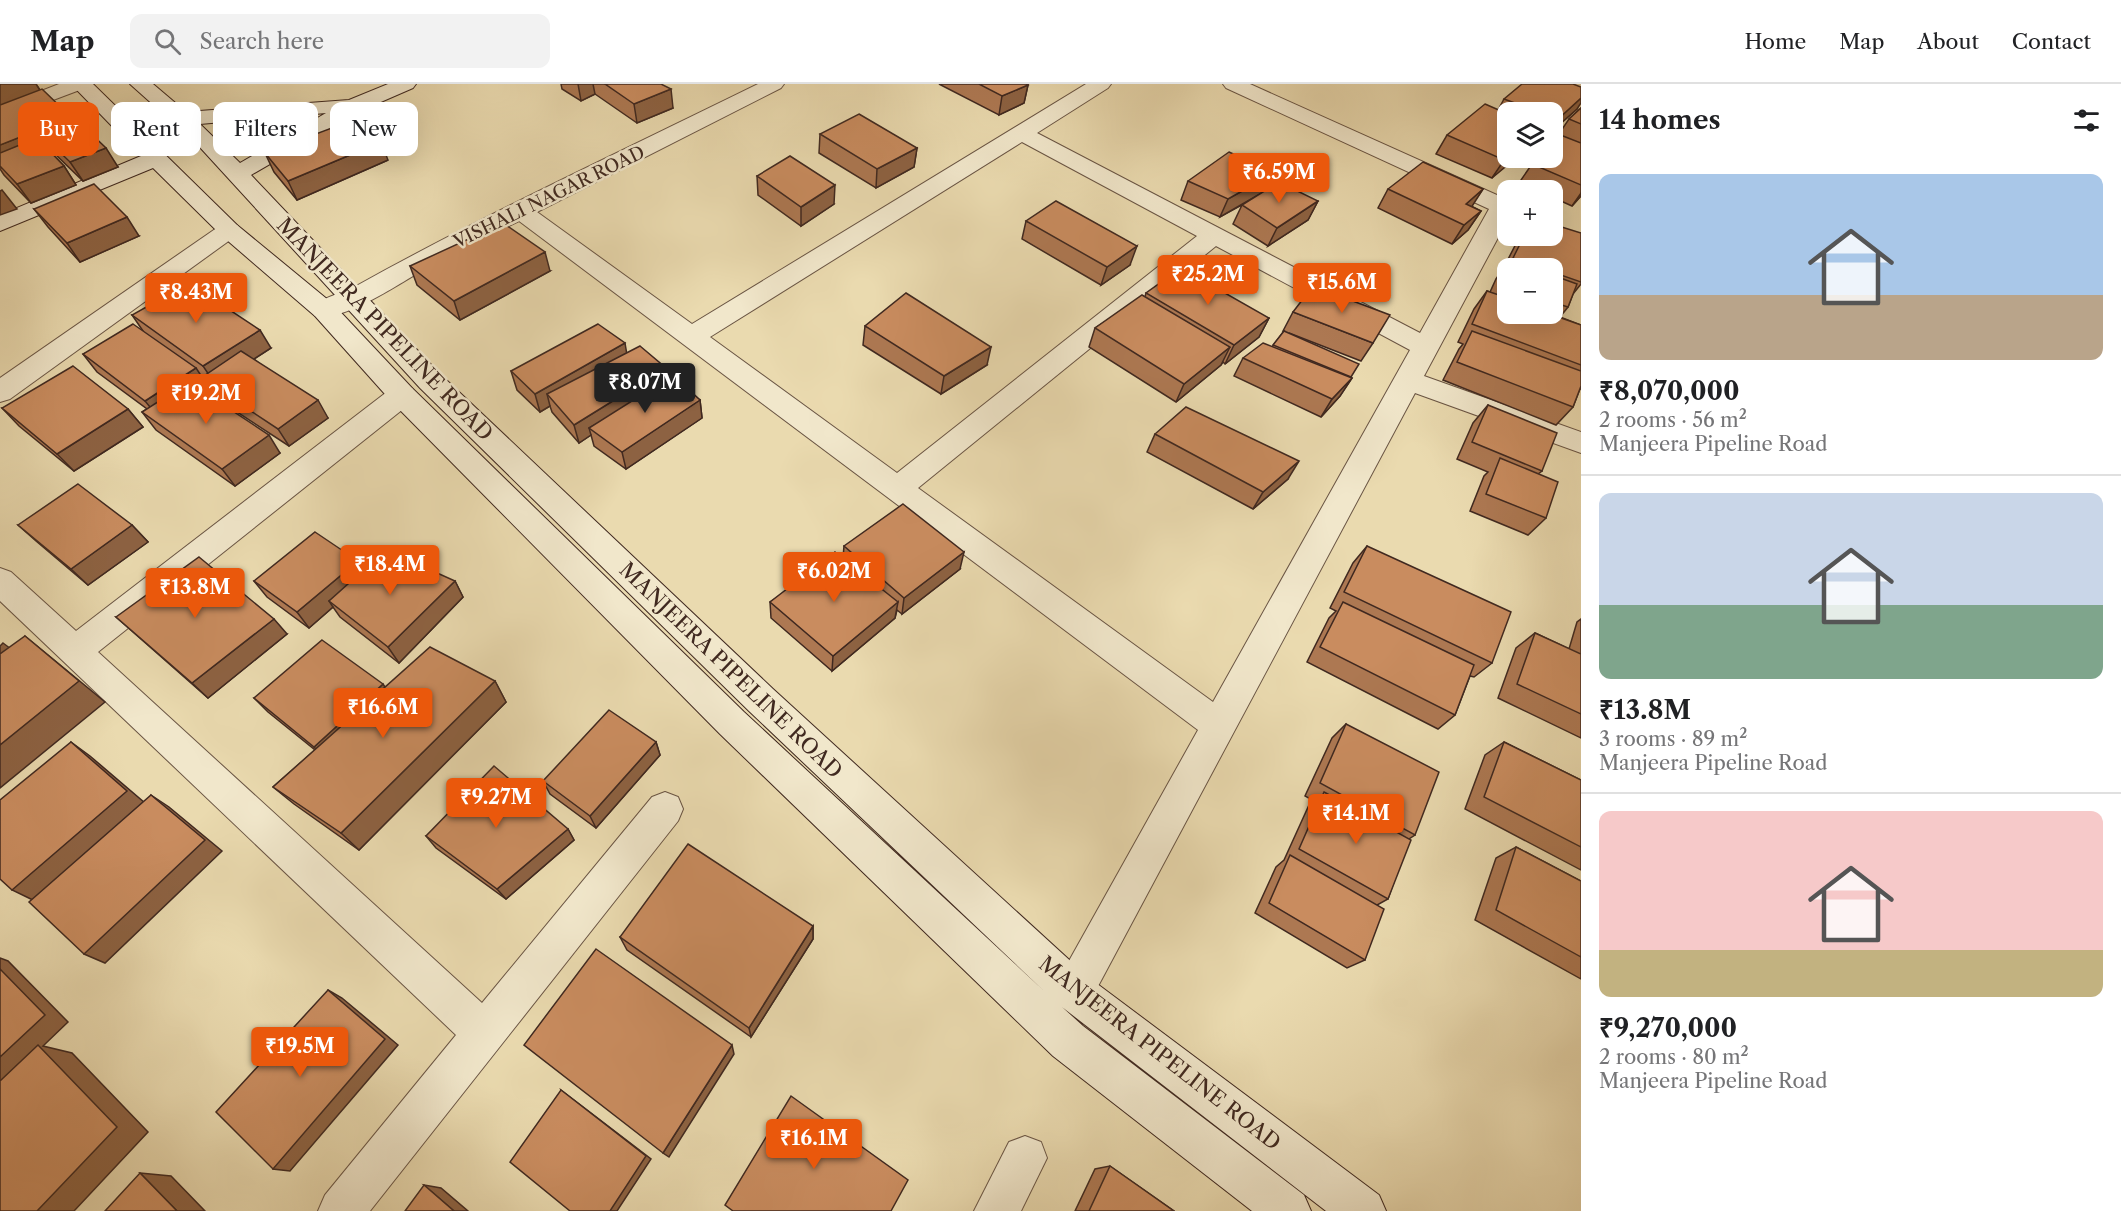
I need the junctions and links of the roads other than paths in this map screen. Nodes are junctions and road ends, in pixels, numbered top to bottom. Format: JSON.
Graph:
{"nodes":[{"id":1,"x":79,"y":84,"type":"edge"},
{"id":2,"x":140,"y":84,"type":"edge"},
{"id":3,"x":406,"y":84,"type":"edge"},
{"id":4,"x":774,"y":84,"type":"edge"},
{"id":5,"x":1101,"y":84,"type":"edge"},
{"id":6,"x":1233,"y":84,"type":"edge"},
{"id":7,"x":161,"y":102,"type":"edge"},
{"id":8,"x":361,"y":102,"type":"edge"},
{"id":9,"x":330,"y":106,"type":"edge"},
{"id":10,"x":0,"y":114,"type":"edge"},
{"id":11,"x":201,"y":117,"type":"edge"},
{"id":12,"x":330,"y":119,"type":"edge"},
{"id":13,"x":1023,"y":134,"type":"junction"},
{"id":14,"x":201,"y":136,"type":"edge"},
{"id":15,"x":156,"y":158,"type":"junction"},
{"id":16,"x":237,"y":174,"type":"junction"},
{"id":17,"x":1497,"y":204,"type":"edge"},
{"id":18,"x":522,"y":212,"type":"junction"},
{"id":19,"x":1497,"y":222,"type":"edge"},
{"id":20,"x":0,"y":224,"type":"edge"},
{"id":21,"x":230,"y":230,"type":"junction"},
{"id":22,"x":1214,"y":235,"type":"junction"},
{"id":23,"x":338,"y":305,"type":"junction"},
{"id":24,"x":691,"y":337,"type":"junction"},
{"id":25,"x":1426,"y":347,"type":"junction"},
{"id":26,"x":1408,"y":380,"type":"junction"},
{"id":27,"x":0,"y":392,"type":"edge"},
{"id":28,"x":402,"y":395,"type":"junction"},
{"id":29,"x":1581,"y":443,"type":"edge"},
{"id":30,"x":897,"y":489,"type":"junction"},
{"id":31,"x":0,"y":581,"type":"edge"},
{"id":32,"x":75,"y":651,"type":"junction"},
{"id":33,"x":1218,"y":725,"type":"junction"},
{"id":34,"x":665,"y":809,"type":"dead end"},
{"id":35,"x":1074,"y":991,"type":"junction"},
{"id":36,"x":484,"y":1033,"type":"junction"},
{"id":37,"x":1024,"y":1158,"type":"dead end"},
{"id":38,"x":341,"y":1211,"type":"edge"},
{"id":39,"x":998,"y":1211,"type":"edge"},
{"id":40,"x":1288,"y":1211,"type":"edge"},
{"id":41,"x":1363,"y":1211,"type":"edge"}],
"edges":[{"from":1,"to":10,"type":"street"},
{"from":1,"to":15,"type":"street","name":"MANJEERA PIPELINE ROAD"},
{"from":2,"to":7,"type":"street","name":"MANJEERA PIPELINE ROAD"},
{"from":3,"to":8,"type":"street"},
{"from":4,"to":18,"type":"street","name":"VISHALI NAGAR ROAD"},
{"from":5,"to":13,"type":"street"},
{"from":6,"to":17,"type":"street"},
{"from":9,"to":11,"type":"street"},
{"from":12,"to":16,"type":"street"},
{"from":13,"to":22,"type":"street"},
{"from":13,"to":24,"type":"street"},
{"from":14,"to":16,"type":"street","name":"MANJEERA PIPELINE ROAD"},
{"from":15,"to":20,"type":"street"},
{"from":15,"to":21,"type":"street","name":"MANJEERA PIPELINE ROAD"},
{"from":16,"to":23,"type":"street","name":"MANJEERA PIPELINE ROAD"},
{"from":18,"to":23,"type":"street","name":"VISHALI NAGAR ROAD"},
{"from":18,"to":24,"type":"street"},
{"from":19,"to":25,"type":"street"},
{"from":21,"to":23,"type":"street","name":"MANJEERA PIPELINE ROAD"},
{"from":21,"to":27,"type":"street"},
{"from":22,"to":25,"type":"street"},
{"from":22,"to":30,"type":"street"},
{"from":23,"to":28,"type":"street","name":"MANJEERA PIPELINE ROAD"},
{"from":23,"to":35,"type":"street","name":"MANJEERA PIPELINE ROAD"},
{"from":24,"to":30,"type":"street"},
{"from":25,"to":26,"type":"street"},
{"from":26,"to":29,"type":"street"},
{"from":26,"to":33,"type":"street"},
{"from":28,"to":32,"type":"street"},
{"from":28,"to":40,"type":"street","name":"MANJEERA PIPELINE ROAD"},
{"from":30,"to":33,"type":"street"},
{"from":31,"to":32,"type":"street"},
{"from":32,"to":36,"type":"street"},
{"from":33,"to":35,"type":"street"},
{"from":34,"to":36,"type":"street"},
{"from":35,"to":41,"type":"street","name":"MANJEERA PIPELINE ROAD"},
{"from":36,"to":38,"type":"street"},
{"from":37,"to":39,"type":"street"}]}
